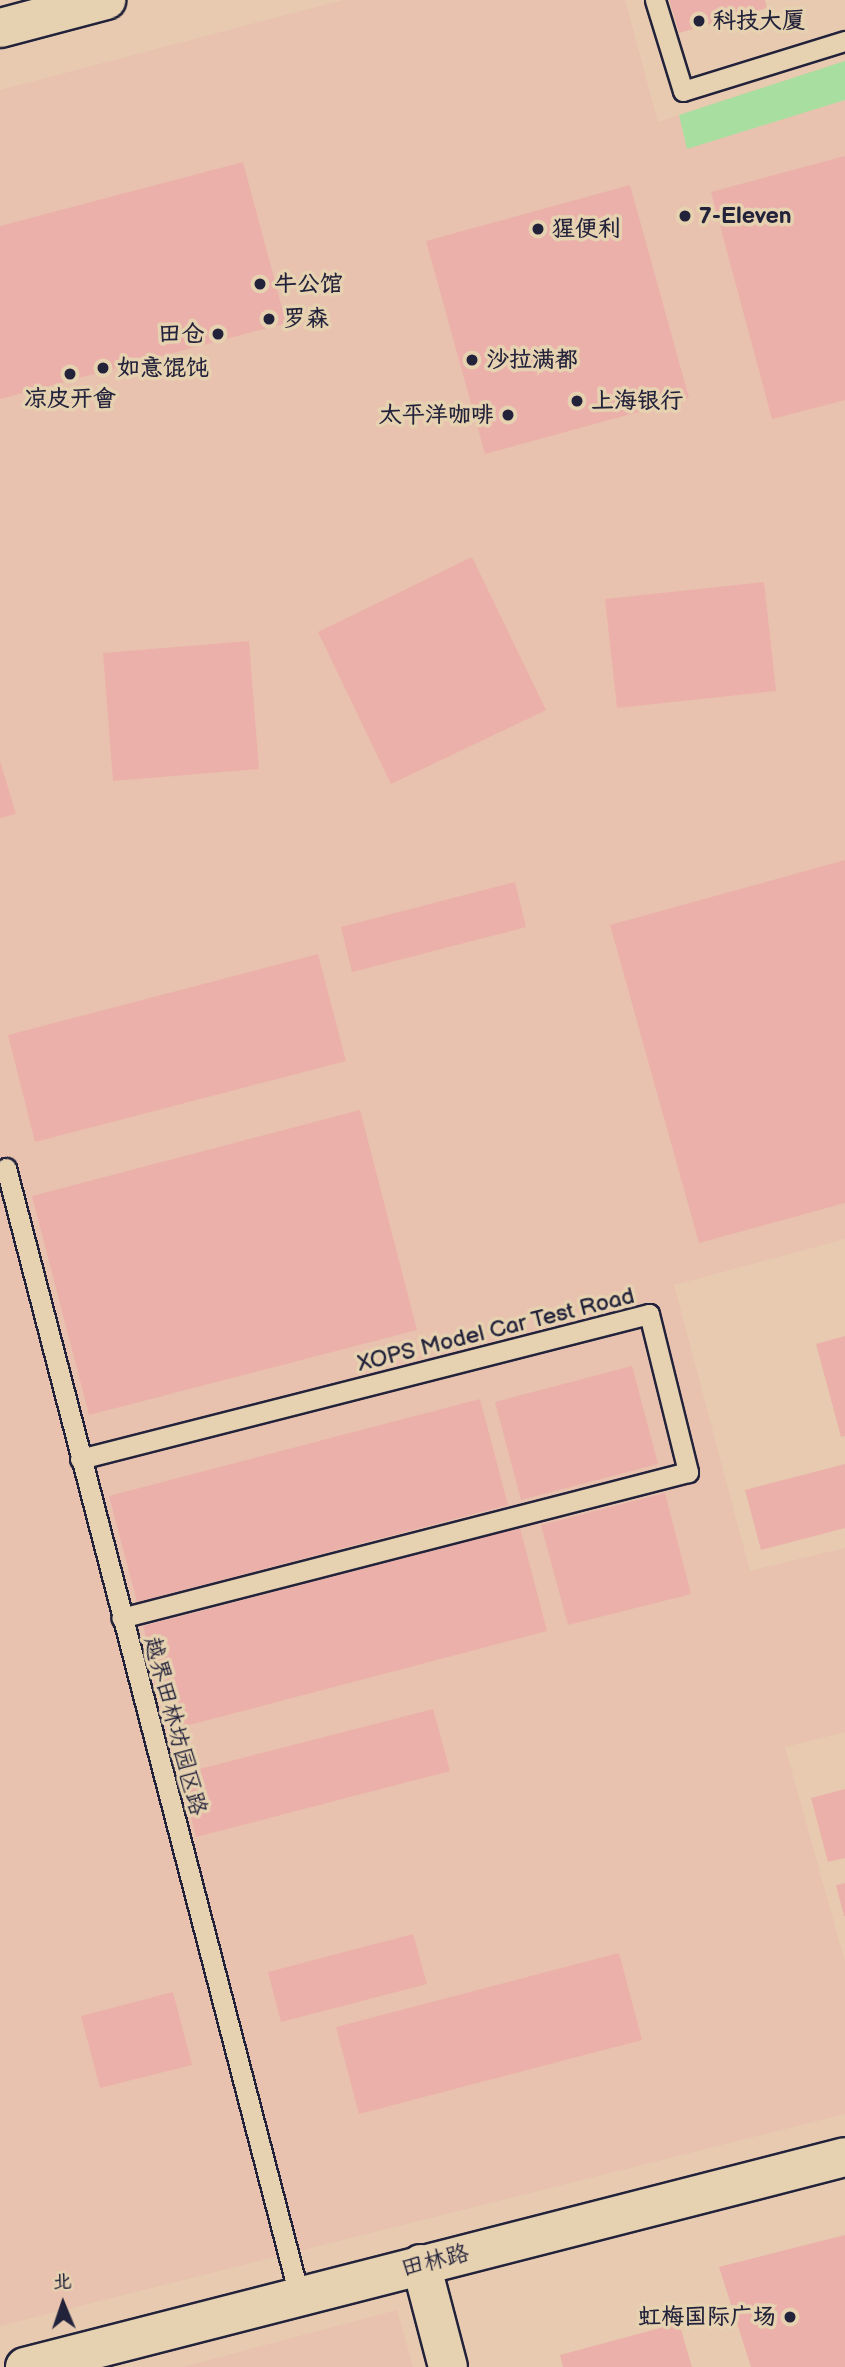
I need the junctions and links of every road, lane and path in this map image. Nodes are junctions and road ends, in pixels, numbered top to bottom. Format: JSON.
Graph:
{"nodes":[{"id":1,"x":106,"y":0,"type":"edge"},
{"id":2,"x":655,"y":0,"type":"edge"},
{"id":3,"x":0,"y":28,"type":"edge"},
{"id":4,"x":845,"y":41,"type":"edge"},
{"id":5,"x":5,"y":1168,"type":"dead end"},
{"id":6,"x":80,"y":1459,"type":"junction"},
{"id":7,"x":121,"y":1618,"type":"junction"},
{"id":8,"x":845,"y":2157,"type":"edge"},
{"id":9,"x":421,"y":2264,"type":"junction"},
{"id":10,"x":299,"y":2295,"type":"junction"},
{"id":11,"x":25,"y":2367,"type":"edge"},
{"id":12,"x":447,"y":2367,"type":"edge"}],
"edges":[{"from":1,"to":3,"type":"street"},
{"from":2,"to":4,"type":"lane"},
{"from":5,"to":6,"type":"lane","name":"越界田林坊园区路"},
{"from":6,"to":7,"type":"lane","name":"越界田林坊园区路"},
{"from":6,"to":7,"type":"lane","name":"XOPS Model Car Test Road"},
{"from":7,"to":10,"type":"lane","name":"越界田林坊园区路"},
{"from":8,"to":9,"type":"street","name":"田林路"},
{"from":9,"to":10,"type":"street","name":"田林路"},
{"from":9,"to":12,"type":"street"},
{"from":10,"to":11,"type":"street","name":"田林路"}]}
